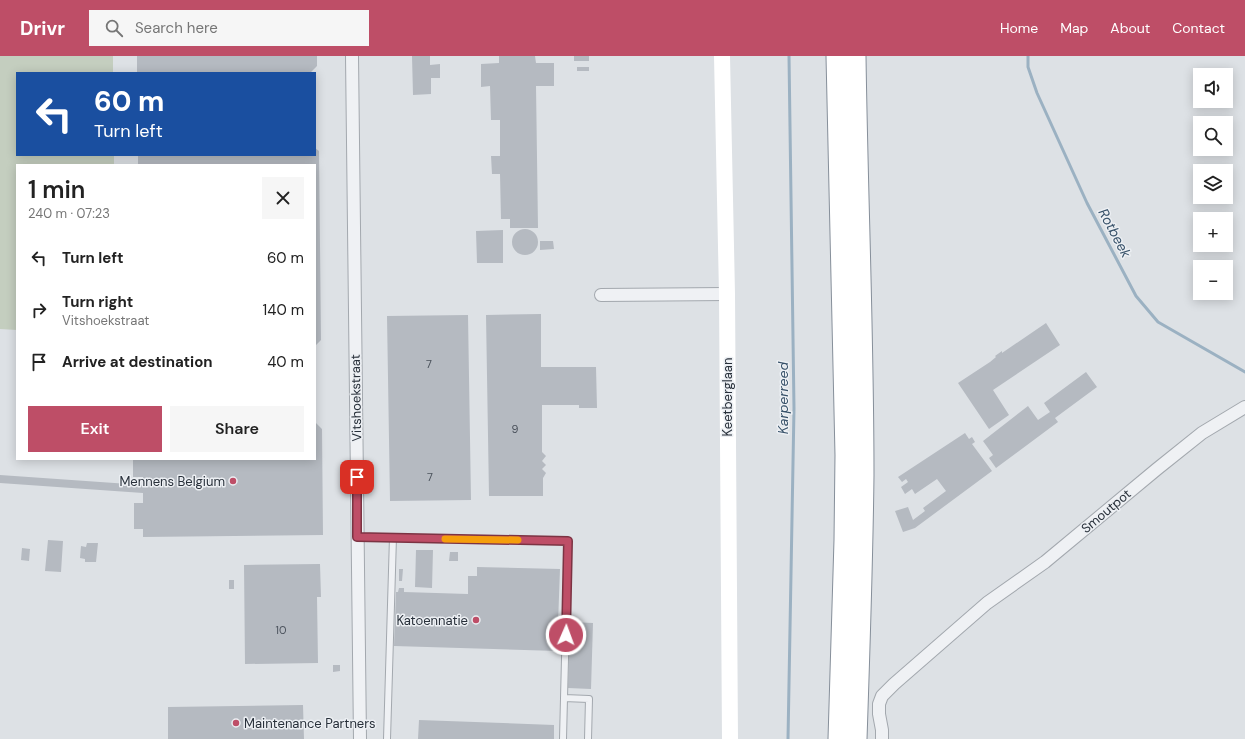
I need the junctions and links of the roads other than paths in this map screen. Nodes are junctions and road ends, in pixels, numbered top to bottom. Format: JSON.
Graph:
{"nodes":[{"id":1,"x":352,"y":56,"type":"edge"},
{"id":2,"x":722,"y":56,"type":"edge"},
{"id":3,"x":731,"y":56,"type":"edge"},
{"id":4,"x":837,"y":56,"type":"edge"},
{"id":5,"x":855,"y":56,"type":"edge"},
{"id":6,"x":727,"y":294,"type":"junction"},
{"id":7,"x":601,"y":295,"type":"dead end"},
{"id":8,"x":1245,"y":407,"type":"edge"},
{"id":9,"x":357,"y":537,"type":"junction"},
{"id":10,"x":393,"y":537,"type":"junction"},
{"id":11,"x":564,"y":698,"type":"junction"},
{"id":12,"x":360,"y":739,"type":"edge"},
{"id":13,"x":387,"y":739,"type":"edge"},
{"id":14,"x":562,"y":739,"type":"edge"},
{"id":15,"x":588,"y":739,"type":"edge"},
{"id":16,"x":730,"y":739,"type":"edge"},
{"id":17,"x":738,"y":739,"type":"edge"},
{"id":18,"x":839,"y":739,"type":"edge"},
{"id":19,"x":856,"y":739,"type":"edge"},
{"id":20,"x":882,"y":739,"type":"edge"}],
"edges":[{"from":1,"to":9,"type":"street","name":"Vitshoekstraat"},
{"from":2,"to":6,"type":"main road","name":"Keetberglaan"},
{"from":3,"to":17,"type":"main road","name":"Keetberglaan"},
{"from":4,"to":18,"type":"highway"},
{"from":5,"to":19,"type":"highway"},
{"from":6,"to":7,"type":"street"},
{"from":6,"to":16,"type":"main road","name":"Keetberglaan"},
{"from":8,"to":20,"type":"street","name":"Smoutpot"},
{"from":9,"to":10,"type":"lane"},
{"from":9,"to":12,"type":"street","name":"Vitshoekstraat"},
{"from":10,"to":11,"type":"lane"},
{"from":10,"to":13,"type":"lane"},
{"from":11,"to":14,"type":"lane"},
{"from":11,"to":15,"type":"lane"}]}
